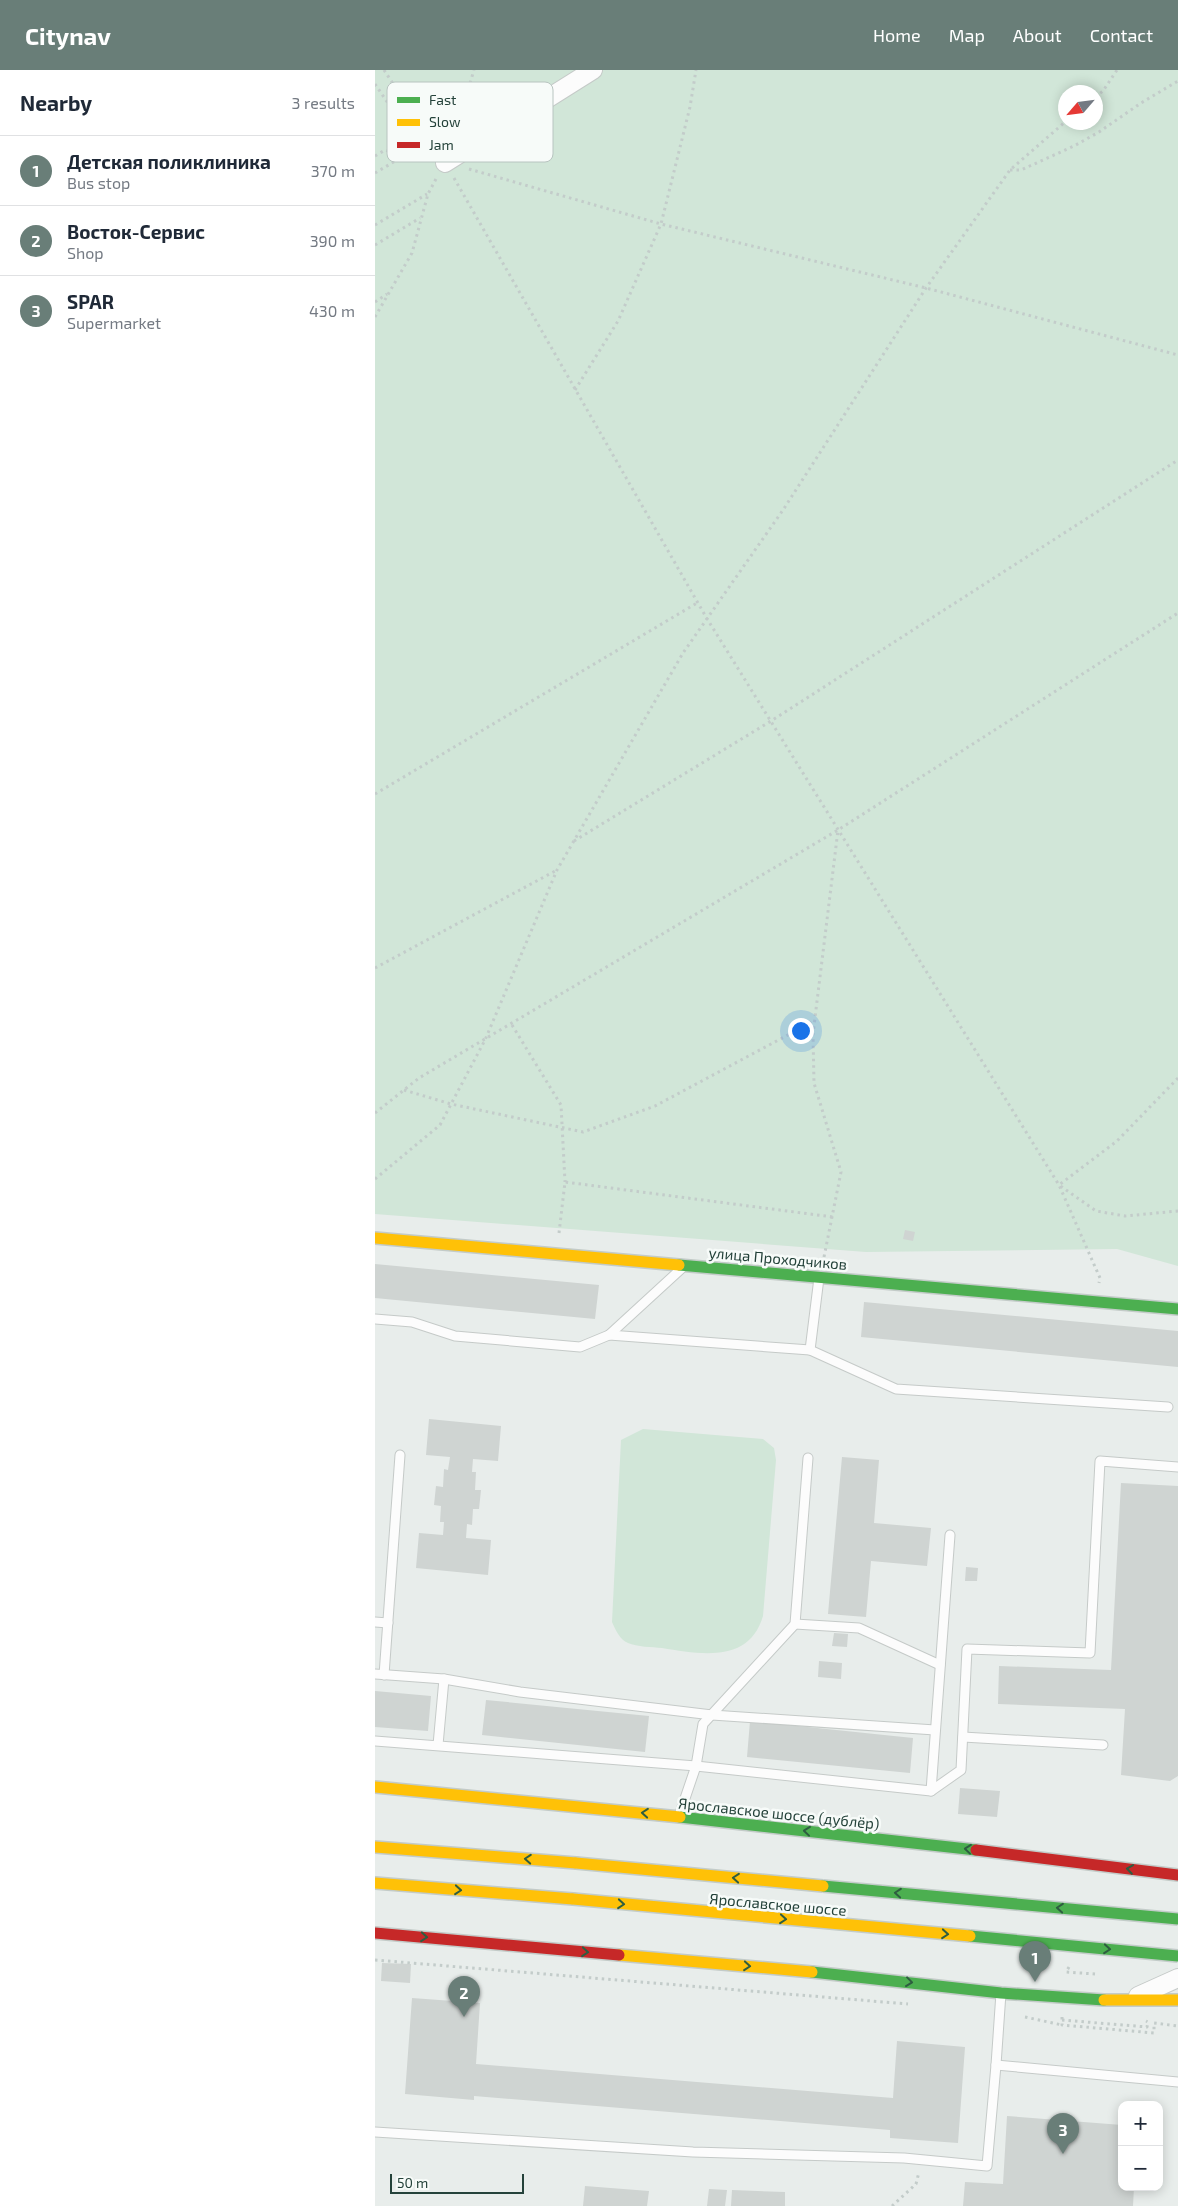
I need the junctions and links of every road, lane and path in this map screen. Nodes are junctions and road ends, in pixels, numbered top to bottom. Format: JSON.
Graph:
{"nodes":[{"id":1,"x":384,"y":70,"type":"edge"},
{"id":2,"x":474,"y":70,"type":"edge"},
{"id":3,"x":593,"y":70,"type":"edge"},
{"id":4,"x":696,"y":70,"type":"edge"},
{"id":5,"x":1117,"y":70,"type":"edge"},
{"id":6,"x":1178,"y":81,"type":"edge"},
{"id":7,"x":391,"y":82,"type":"edge"},
{"id":8,"x":469,"y":82,"type":"edge"},
{"id":9,"x":375,"y":84,"type":"edge"},
{"id":10,"x":1103,"y":91,"type":"edge"},
{"id":11,"x":553,"y":93,"type":"edge"},
{"id":12,"x":387,"y":102,"type":"edge"},
{"id":13,"x":1058,"y":128,"type":"edge"},
{"id":14,"x":387,"y":151,"type":"edge"},
{"id":15,"x":375,"y":156,"type":"edge"},
{"id":16,"x":392,"y":162,"type":"edge"},
{"id":17,"x":437,"y":162,"type":"edge"},
{"id":18,"x":439,"y":162,"type":"edge"},
{"id":19,"x":445,"y":162,"type":"edge"},
{"id":20,"x":1010,"y":170,"type":"junction"},
{"id":21,"x":375,"y":173,"type":"edge"},
{"id":22,"x":428,"y":194,"type":"junction"},
{"id":23,"x":421,"y":217,"type":"junction"},
{"id":24,"x":661,"y":224,"type":"junction"},
{"id":25,"x":375,"y":225,"type":"edge"},
{"id":26,"x":375,"y":245,"type":"edge"},
{"id":27,"x":926,"y":288,"type":"junction"},
{"id":28,"x":389,"y":293,"type":"junction"},
{"id":29,"x":375,"y":302,"type":"edge"},
{"id":30,"x":375,"y":317,"type":"edge"},
{"id":31,"x":1178,"y":355,"type":"edge"},
{"id":32,"x":575,"y":390,"type":"junction"},
{"id":33,"x":1178,"y":460,"type":"edge"},
{"id":34,"x":697,"y":602,"type":"junction"},
{"id":35,"x":1178,"y":613,"type":"edge"},
{"id":36,"x":707,"y":618,"type":"junction"},
{"id":37,"x":771,"y":721,"type":"junction"},
{"id":38,"x":375,"y":794,"type":"edge"},
{"id":39,"x":838,"y":830,"type":"junction"},
{"id":40,"x":574,"y":841,"type":"junction"},
{"id":41,"x":557,"y":870,"type":"junction"},
{"id":42,"x":375,"y":968,"type":"edge"},
{"id":43,"x":815,"y":1021,"type":"junction"},
{"id":44,"x":511,"y":1025,"type":"junction"},
{"id":45,"x":485,"y":1040,"type":"junction"},
{"id":46,"x":1178,"y":1078,"type":"edge"},
{"id":47,"x":404,"y":1090,"type":"junction"},
{"id":48,"x":451,"y":1104,"type":"junction"},
{"id":49,"x":375,"y":1113,"type":"edge"},
{"id":50,"x":562,"y":1127,"type":"junction"},
{"id":51,"x":375,"y":1179,"type":"edge"},
{"id":52,"x":565,"y":1182,"type":"junction"},
{"id":53,"x":1059,"y":1185,"type":"junction"},
{"id":54,"x":1178,"y":1211,"type":"edge"},
{"id":55,"x":833,"y":1218,"type":"junction"},
{"id":56,"x":375,"y":1238,"type":"edge"},
{"id":57,"x":557,"y":1253,"type":"junction"},
{"id":58,"x":685,"y":1265,"type":"junction"},
{"id":59,"x":819,"y":1277,"type":"junction"},
{"id":60,"x":1100,"y":1278,"type":"dead end"},
{"id":61,"x":1178,"y":1309,"type":"edge"},
{"id":62,"x":375,"y":1319,"type":"edge"},
{"id":63,"x":609,"y":1335,"type":"junction"},
{"id":64,"x":810,"y":1350,"type":"junction"},
{"id":65,"x":1168,"y":1407,"type":"dead end"},
{"id":66,"x":400,"y":1455,"type":"dead end"},
{"id":67,"x":808,"y":1458,"type":"dead end"},
{"id":68,"x":1178,"y":1467,"type":"edge"},
{"id":69,"x":950,"y":1535,"type":"dead end"},
{"id":70,"x":375,"y":1622,"type":"edge"},
{"id":71,"x":388,"y":1623,"type":"junction"},
{"id":72,"x":795,"y":1624,"type":"junction"},
{"id":73,"x":940,"y":1665,"type":"junction"},
{"id":74,"x":379,"y":1674,"type":"edge"},
{"id":75,"x":444,"y":1679,"type":"junction"},
{"id":76,"x":712,"y":1715,"type":"junction"},
{"id":77,"x":935,"y":1730,"type":"junction"},
{"id":78,"x":963,"y":1737,"type":"junction"},
{"id":79,"x":375,"y":1741,"type":"edge"},
{"id":80,"x":438,"y":1745,"type":"junction"},
{"id":81,"x":1103,"y":1745,"type":"dead end"},
{"id":82,"x":696,"y":1766,"type":"junction"},
{"id":83,"x":375,"y":1787,"type":"edge"},
{"id":84,"x":931,"y":1791,"type":"junction"},
{"id":85,"x":679,"y":1816,"type":"junction"},
{"id":86,"x":375,"y":1847,"type":"edge"},
{"id":87,"x":1178,"y":1875,"type":"edge"},
{"id":88,"x":375,"y":1883,"type":"edge"},
{"id":89,"x":1178,"y":1919,"type":"edge"},
{"id":90,"x":375,"y":1933,"type":"edge"},
{"id":91,"x":1178,"y":1956,"type":"edge"},
{"id":92,"x":375,"y":1960,"type":"edge"},
{"id":93,"x":1066,"y":1972,"type":"dead end"},
{"id":94,"x":1095,"y":1974,"type":"dead end"},
{"id":95,"x":1178,"y":1978,"type":"edge"},
{"id":96,"x":1001,"y":1993,"type":"junction"},
{"id":97,"x":1178,"y":2000,"type":"edge"},
{"id":98,"x":1125,"y":2001,"type":"junction"},
{"id":99,"x":910,"y":2005,"type":"dead end"},
{"id":100,"x":1000,"y":2012,"type":"junction"},
{"id":101,"x":1062,"y":2015,"type":"dead end"},
{"id":102,"x":1062,"y":2025,"type":"junction"},
{"id":103,"x":1178,"y":2026,"type":"edge"},
{"id":104,"x":996,"y":2065,"type":"junction"},
{"id":105,"x":1178,"y":2082,"type":"edge"},
{"id":106,"x":375,"y":2132,"type":"edge"},
{"id":107,"x":923,"y":2160,"type":"junction"},
{"id":108,"x":892,"y":2206,"type":"edge"}],
"edges":[{"from":1,"to":7,"type":"path"},
{"from":2,"to":8,"type":"path"},
{"from":3,"to":11,"type":"street"},
{"from":4,"to":24,"type":"path"},
{"from":5,"to":10,"type":"path"},
{"from":6,"to":20,"type":"path"},
{"from":9,"to":12,"type":"path"},
{"from":13,"to":20,"type":"path"},
{"from":14,"to":15,"type":"path"},
{"from":16,"to":21,"type":"path"},
{"from":17,"to":22,"type":"path"},
{"from":18,"to":32,"type":"path"},
{"from":19,"to":24,"type":"path"},
{"from":20,"to":27,"type":"path"},
{"from":22,"to":23,"type":"path"},
{"from":22,"to":25,"type":"path"},
{"from":23,"to":26,"type":"path"},
{"from":23,"to":28,"type":"path"},
{"from":24,"to":27,"type":"path"},
{"from":24,"to":32,"type":"path"},
{"from":27,"to":31,"type":"path"},
{"from":27,"to":36,"type":"path"},
{"from":28,"to":29,"type":"path"},
{"from":28,"to":30,"type":"path"},
{"from":32,"to":34,"type":"path"},
{"from":33,"to":37,"type":"path"},
{"from":34,"to":36,"type":"path"},
{"from":34,"to":38,"type":"path"},
{"from":35,"to":39,"type":"path"},
{"from":36,"to":37,"type":"path"},
{"from":36,"to":40,"type":"path"},
{"from":37,"to":39,"type":"path"},
{"from":37,"to":40,"type":"path"},
{"from":39,"to":43,"type":"path"},
{"from":39,"to":44,"type":"path"},
{"from":39,"to":53,"type":"path"},
{"from":40,"to":41,"type":"path"},
{"from":41,"to":42,"type":"path"},
{"from":41,"to":45,"type":"path"},
{"from":43,"to":50,"type":"path"},
{"from":43,"to":55,"type":"path"},
{"from":44,"to":45,"type":"path"},
{"from":44,"to":50,"type":"path"},
{"from":45,"to":47,"type":"path"},
{"from":45,"to":48,"type":"path"},
{"from":46,"to":53,"type":"path"},
{"from":47,"to":48,"type":"path"},
{"from":47,"to":49,"type":"path"},
{"from":48,"to":50,"type":"path"},
{"from":48,"to":51,"type":"path"},
{"from":50,"to":52,"type":"path"},
{"from":52,"to":55,"type":"path"},
{"from":52,"to":57,"type":"path"},
{"from":53,"to":54,"type":"path"},
{"from":53,"to":60,"type":"path"},
{"from":55,"to":59,"type":"path"},
{"from":56,"to":57,"type":"street","name":"улица Проходчиков"},
{"from":57,"to":58,"type":"street","name":"улица Проходчиков"},
{"from":58,"to":59,"type":"street","name":"улица Проходчиков"},
{"from":58,"to":63,"type":"lane"},
{"from":59,"to":61,"type":"street","name":"улица Проходчиков"},
{"from":59,"to":64,"type":"lane"},
{"from":62,"to":63,"type":"lane"},
{"from":63,"to":64,"type":"lane"},
{"from":64,"to":65,"type":"lane"},
{"from":66,"to":71,"type":"lane"},
{"from":67,"to":72,"type":"lane"},
{"from":68,"to":78,"type":"lane"},
{"from":69,"to":73,"type":"lane"},
{"from":70,"to":71,"type":"lane"},
{"from":71,"to":74,"type":"lane"},
{"from":72,"to":73,"type":"lane"},
{"from":72,"to":76,"type":"lane"},
{"from":73,"to":77,"type":"lane"},
{"from":74,"to":75,"type":"lane"},
{"from":75,"to":76,"type":"lane"},
{"from":75,"to":80,"type":"lane"},
{"from":76,"to":77,"type":"lane"},
{"from":76,"to":82,"type":"lane"},
{"from":77,"to":84,"type":"lane"},
{"from":78,"to":81,"type":"lane"},
{"from":78,"to":84,"type":"lane"},
{"from":79,"to":80,"type":"lane"},
{"from":80,"to":82,"type":"lane"},
{"from":82,"to":84,"type":"lane"},
{"from":82,"to":85,"type":"lane"},
{"from":85,"to":83,"type":"street","name":"Ярославское шоссе (дублёр)","one_way":true},
{"from":87,"to":85,"type":"street","name":"Ярославское шоссе (дублёр)","one_way":true},
{"from":89,"to":86,"type":"street","name":"Ярославское шоссе","one_way":true,"bridge":true},
{"from":88,"to":91,"type":"street","name":"Ярославское шоссе","one_way":true,"bridge":true},
{"from":90,"to":96,"type":"street","one_way":true},
{"from":92,"to":99,"type":"path"},
{"from":93,"to":94,"type":"path"},
{"from":95,"to":98,"type":"street"},
{"from":96,"to":98,"type":"street"},
{"from":96,"to":100,"type":"lane"},
{"from":97,"to":98,"type":"street"},
{"from":100,"to":102,"type":"path"},
{"from":100,"to":104,"type":"lane"},
{"from":101,"to":102,"type":"path"},
{"from":102,"to":103,"type":"path"},
{"from":104,"to":105,"type":"lane"},
{"from":104,"to":107,"type":"lane"},
{"from":106,"to":107,"type":"lane"},
{"from":107,"to":108,"type":"path"}]}
